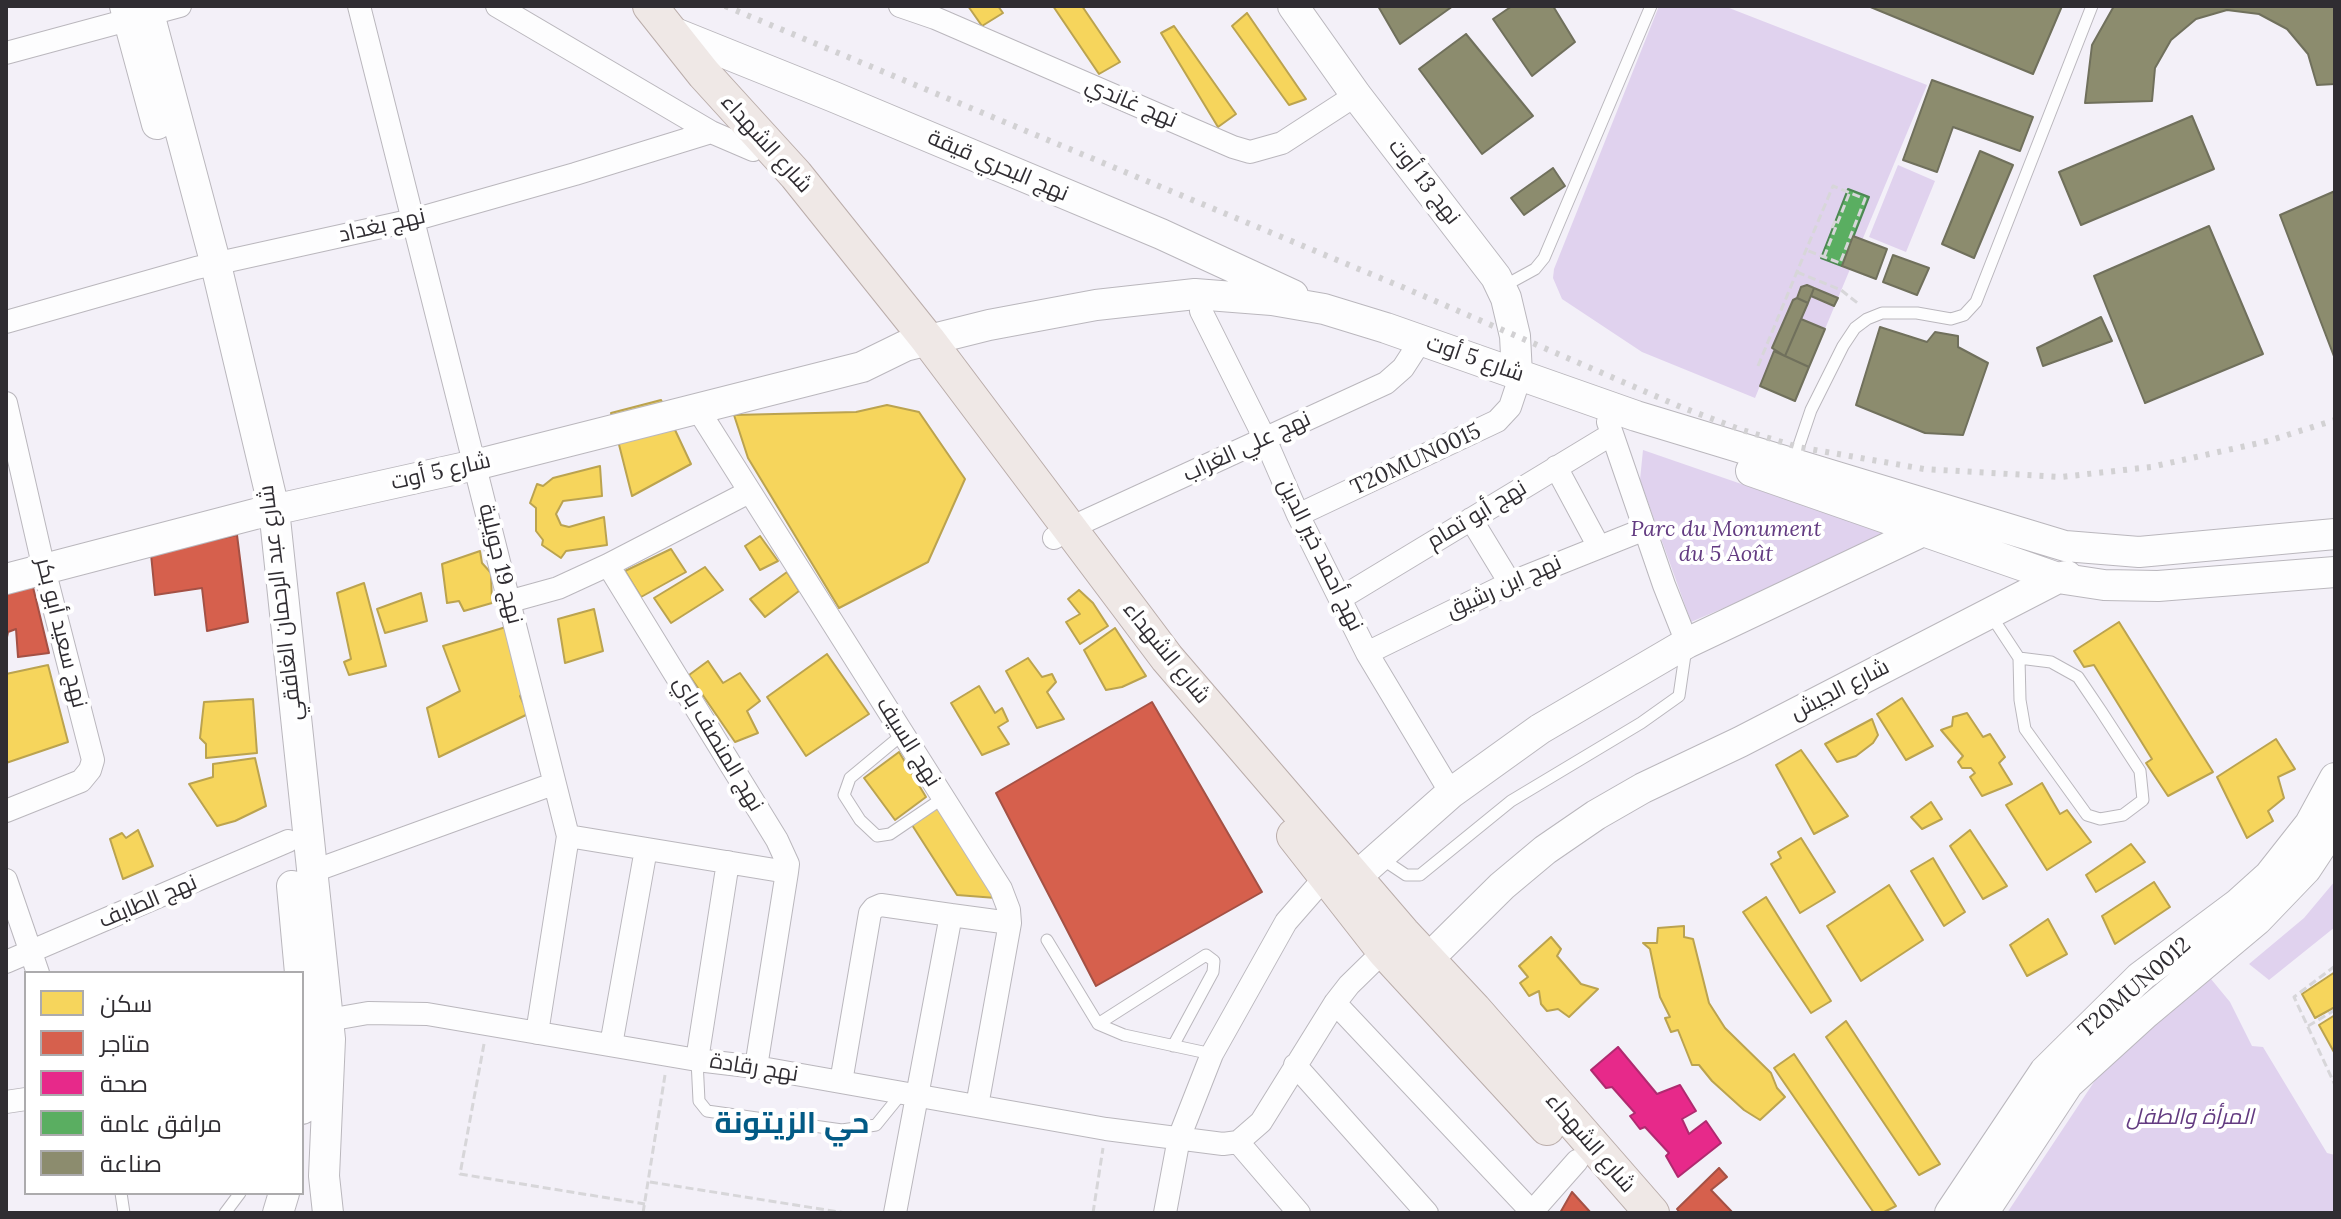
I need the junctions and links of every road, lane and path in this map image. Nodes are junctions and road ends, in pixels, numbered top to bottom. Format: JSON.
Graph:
{"nodes":[{"id":1,"x":180,"y":6,"type":"edge"},
{"id":2,"x":359,"y":6,"type":"edge"},
{"id":3,"x":497,"y":6,"type":"edge"},
{"id":4,"x":900,"y":6,"type":"edge"},
{"id":5,"x":1293,"y":6,"type":"edge"},
{"id":6,"x":1651,"y":6,"type":"edge"},
{"id":7,"x":2092,"y":6,"type":"edge"},
{"id":8,"x":138,"y":12,"type":"edge"},
{"id":9,"x":660,"y":18,"type":"edge"},
{"id":10,"x":6,"y":53,"type":"edge"},
{"id":11,"x":704,"y":74,"type":"junction"},
{"id":12,"x":1356,"y":95,"type":"junction"},
{"id":13,"x":711,"y":132,"type":"junction"},
{"id":14,"x":753,"y":150,"type":"junction"},
{"id":15,"x":1850,"y":193,"type":"junction"},
{"id":16,"x":413,"y":220,"type":"junction"},
{"id":17,"x":1806,"y":250,"type":"junction"},
{"id":18,"x":1824,"y":257,"type":"junction"},
{"id":19,"x":206,"y":267,"type":"junction"},
{"id":20,"x":1797,"y":272,"type":"junction"},
{"id":21,"x":1501,"y":287,"type":"junction"},
{"id":22,"x":1324,"y":309,"type":"junction"},
{"id":23,"x":1201,"y":311,"type":"junction"},
{"id":24,"x":1867,"y":319,"type":"junction"},
{"id":25,"x":6,"y":322,"type":"edge"},
{"id":26,"x":921,"y":349,"type":"junction"},
{"id":27,"x":1414,"y":351,"type":"junction"},
{"id":28,"x":1758,"y":366,"type":"dead end"},
{"id":29,"x":1517,"y":380,"type":"junction"},
{"id":30,"x":6,"y":403,"type":"edge"},
{"id":31,"x":697,"y":408,"type":"junction"},
{"id":32,"x":1609,"y":426,"type":"junction"},
{"id":33,"x":1265,"y":439,"type":"junction"},
{"id":34,"x":1793,"y":464,"type":"junction"},
{"id":35,"x":475,"y":465,"type":"junction"},
{"id":36,"x":1556,"y":467,"type":"junction"},
{"id":37,"x":749,"y":492,"type":"junction"},
{"id":38,"x":264,"y":511,"type":"junction"},
{"id":39,"x":1298,"y":515,"type":"junction"},
{"id":40,"x":1471,"y":519,"type":"junction"},
{"id":41,"x":1645,"y":529,"type":"junction"},
{"id":42,"x":1921,"y":532,"type":"junction"},
{"id":43,"x":1061,"y":533,"type":"junction"},
{"id":44,"x":2335,"y":534,"type":"edge"},
{"id":45,"x":2210,"y":546,"type":"junction"},
{"id":46,"x":1599,"y":547,"type":"junction"},
{"id":47,"x":608,"y":565,"type":"junction"},
{"id":48,"x":44,"y":569,"type":"junction"},
{"id":49,"x":2335,"y":572,"type":"edge"},
{"id":50,"x":2284,"y":577,"type":"junction"},
{"id":51,"x":2058,"y":578,"type":"junction"},
{"id":52,"x":6,"y":579,"type":"edge"},
{"id":53,"x":1510,"y":583,"type":"junction"},
{"id":54,"x":2335,"y":593,"type":"edge"},
{"id":55,"x":1341,"y":598,"type":"junction"},
{"id":56,"x":511,"y":601,"type":"junction"},
{"id":57,"x":1990,"y":613,"type":"junction"},
{"id":58,"x":1687,"y":643,"type":"junction"},
{"id":59,"x":1367,"y":653,"type":"junction"},
{"id":60,"x":2019,"y":658,"type":"junction"},
{"id":61,"x":903,"y":734,"type":"junction"},
{"id":62,"x":2335,"y":778,"type":"edge"},
{"id":63,"x":553,"y":784,"type":"junction"},
{"id":64,"x":1451,"y":793,"type":"junction"},
{"id":65,"x":943,"y":798,"type":"junction"},
{"id":66,"x":6,"y":811,"type":"edge"},
{"id":67,"x":2335,"y":825,"type":"edge"},
{"id":68,"x":568,"y":836,"type":"junction"},
{"id":69,"x":288,"y":841,"type":"junction"},
{"id":70,"x":646,"y":849,"type":"junction"},
{"id":71,"x":728,"y":862,"type":"junction"},
{"id":72,"x":311,"y":872,"type":"junction"},
{"id":73,"x":787,"y":872,"type":"junction"},
{"id":74,"x":1348,"y":872,"type":"junction"},
{"id":75,"x":6,"y":880,"type":"edge"},
{"id":76,"x":951,"y":915,"type":"junction"},
{"id":77,"x":1010,"y":923,"type":"junction"},
{"id":78,"x":1047,"y":940,"type":"dead end"},
{"id":79,"x":1394,"y":942,"type":"junction"},
{"id":80,"x":6,"y":962,"type":"edge"},
{"id":81,"x":33,"y":963,"type":"edge"},
{"id":82,"x":2179,"y":966,"type":"junction"},
{"id":83,"x":2335,"y":966,"type":"edge"},
{"id":84,"x":1418,"y":968,"type":"junction"},
{"id":85,"x":300,"y":971,"type":"edge"},
{"id":86,"x":304,"y":1002,"type":"edge"},
{"id":87,"x":1335,"y":1003,"type":"junction"},
{"id":88,"x":2335,"y":1010,"type":"edge"},
{"id":89,"x":1098,"y":1024,"type":"junction"},
{"id":90,"x":488,"y":1025,"type":"junction"},
{"id":91,"x":2308,"y":1026,"type":"junction"},
{"id":92,"x":312,"y":1033,"type":"edge"},
{"id":93,"x":537,"y":1033,"type":"junction"},
{"id":94,"x":611,"y":1045,"type":"junction"},
{"id":95,"x":1173,"y":1046,"type":"junction"},
{"id":96,"x":1212,"y":1054,"type":"junction"},
{"id":97,"x":668,"y":1055,"type":"junction"},
{"id":98,"x":697,"y":1060,"type":"junction"},
{"id":99,"x":1295,"y":1065,"type":"junction"},
{"id":100,"x":756,"y":1067,"type":"junction"},
{"id":101,"x":841,"y":1082,"type":"junction"},
{"id":102,"x":2335,"y":1085,"type":"edge"},
{"id":103,"x":304,"y":1094,"type":"edge"},
{"id":104,"x":910,"y":1095,"type":"junction"},
{"id":105,"x":977,"y":1106,"type":"junction"},
{"id":106,"x":1106,"y":1129,"type":"junction"},
{"id":107,"x":1179,"y":1138,"type":"junction"},
{"id":108,"x":1238,"y":1142,"type":"junction"},
{"id":109,"x":1577,"y":1161,"type":"junction"},
{"id":110,"x":650,"y":1182,"type":"junction"},
{"id":111,"x":238,"y":1195,"type":"edge"},
{"id":112,"x":645,"y":1204,"type":"junction"},
{"id":113,"x":225,"y":1213,"type":"edge"},
{"id":114,"x":328,"y":1213,"type":"edge"},
{"id":115,"x":643,"y":1213,"type":"edge"},
{"id":116,"x":846,"y":1213,"type":"edge"},
{"id":117,"x":895,"y":1213,"type":"edge"},
{"id":118,"x":1093,"y":1213,"type":"edge"},
{"id":119,"x":1165,"y":1213,"type":"edge"},
{"id":120,"x":1299,"y":1213,"type":"edge"},
{"id":121,"x":1427,"y":1213,"type":"edge"},
{"id":122,"x":1531,"y":1213,"type":"edge"},
{"id":123,"x":1625,"y":1213,"type":"edge"},
{"id":124,"x":1652,"y":1213,"type":"edge"},
{"id":125,"x":1950,"y":1213,"type":"edge"},
{"id":126,"x":1983,"y":1213,"type":"edge"}],
"edges":[{"from":1,"to":8,"type":"street"},
{"from":2,"to":16,"type":"street","name":"نهج 19 جويلية"},
{"from":3,"to":13,"type":"street"},
{"from":4,"to":12,"type":"street","name":"نهج غاندي"},
{"from":5,"to":12,"type":"main road","name":"نهج 13 أوت"},
{"from":6,"to":21,"type":"lane"},
{"from":7,"to":24,"type":"lane"},
{"from":8,"to":10,"type":"street"},
{"from":8,"to":19,"type":"main road","name":"شارع عبد الرحمان الغافقي"},
{"from":9,"to":11,"type":"main road","name":"شارع الشهداء"},
{"from":9,"to":22,"type":"main road","name":"نهج البحري قيقة"},
{"from":11,"to":14,"type":"main road","name":"شارع الشهداء"},
{"from":11,"to":26,"type":"main road","name":"شارع الشهداء"},
{"from":12,"to":21,"type":"main road","name":"نهج 13 أوت"},
{"from":13,"to":14,"type":"street"},
{"from":13,"to":16,"type":"street","name":"نهج بغداد"},
{"from":14,"to":26,"type":"main road","name":"شارع الشهداء"},
{"from":15,"to":17,"type":"path"},
{"from":15,"to":18,"type":"path"},
{"from":15,"to":18,"type":"path"},
{"from":16,"to":19,"type":"street","name":"نهج بغداد"},
{"from":16,"to":35,"type":"street","name":"نهج 19 جويلية"},
{"from":17,"to":18,"type":"path"},
{"from":17,"to":20,"type":"path"},
{"from":19,"to":25,"type":"street","name":"نهج بغداد"},
{"from":19,"to":38,"type":"main road","name":"شارع عبد الرحمان الغافقي"},
{"from":20,"to":24,"type":"path"},
{"from":20,"to":28,"type":"path"},
{"from":21,"to":29,"type":"main road","name":"نهج 13 أوت"},
{"from":22,"to":26,"type":"main road","name":"شارع 5 أوت"},
{"from":22,"to":29,"type":"main road","name":"شارع 5 أوت"},
{"from":23,"to":26,"type":"main road","name":"شارع 5 أوت"},
{"from":23,"to":27,"type":"main road","name":"شارع 5 أوت"},
{"from":23,"to":33,"type":"street","name":"نهج أحمد خير الدين"},
{"from":24,"to":34,"type":"lane"},
{"from":26,"to":31,"type":"main road","name":"شارع 5 أوت"},
{"from":26,"to":43,"type":"main road","name":"شارع الشهداء"},
{"from":27,"to":29,"type":"main road","name":"شارع 5 أوت"},
{"from":27,"to":33,"type":"street","name":"نهج علي الغراب"},
{"from":29,"to":32,"type":"main road","name":"شارع 5 أوت"},
{"from":29,"to":34,"type":"main road","name":"شارع 5 أوت"},
{"from":29,"to":39,"type":"street","name":"T20MUN0015"},
{"from":30,"to":48,"type":"street","name":"نهج سعيد أبو بكر"},
{"from":31,"to":35,"type":"main road","name":"شارع 5 أوت"},
{"from":31,"to":37,"type":"street","name":"نهج السيف"},
{"from":32,"to":36,"type":"street","name":"نهج أبو تمام"},
{"from":32,"to":41,"type":"street"},
{"from":32,"to":42,"type":"main road","name":"شارع 5 أوت"},
{"from":33,"to":39,"type":"street","name":"نهج أحمد خير الدين"},
{"from":33,"to":43,"type":"street","name":"نهج علي الغراب"},
{"from":34,"to":45,"type":"main road","name":"شارع 5 أوت"},
{"from":35,"to":38,"type":"main road","name":"شارع 5 أوت"},
{"from":35,"to":56,"type":"street","name":"نهج 19 جويلية"},
{"from":36,"to":40,"type":"street","name":"نهج أبو تمام"},
{"from":36,"to":46,"type":"street"},
{"from":37,"to":47,"type":"street"},
{"from":37,"to":61,"type":"street","name":"نهج السيف"},
{"from":38,"to":48,"type":"main road","name":"شارع 5 أوت"},
{"from":38,"to":69,"type":"main road","name":"شارع عبد الرحمان الغافقي"},
{"from":38,"to":72,"type":"main road","name":"شارع عبد الرحمان الغافقي"},
{"from":39,"to":55,"type":"street","name":"نهج أحمد خير الدين"},
{"from":40,"to":53,"type":"street"},
{"from":40,"to":55,"type":"street","name":"نهج أبو تمام"},
{"from":41,"to":46,"type":"street","name":"نهج ابن رشيق"},
{"from":41,"to":58,"type":"street"},
{"from":42,"to":51,"type":"main road","name":"شارع 5 أوت"},
{"from":42,"to":58,"type":"main road"},
{"from":43,"to":74,"type":"main road","name":"شارع الشهداء"},
{"from":44,"to":45,"type":"main road"},
{"from":45,"to":51,"type":"main road","name":"شارع الجيش"},
{"from":46,"to":53,"type":"street","name":"نهج ابن رشيق"},
{"from":47,"to":56,"type":"street"},
{"from":47,"to":73,"type":"street","name":"نهج المنصف باي"},
{"from":48,"to":52,"type":"main road","name":"شارع 5 أوت"},
{"from":48,"to":66,"type":"street","name":"نهج سعيد أبو بكر"},
{"from":49,"to":50,"type":"main road"},
{"from":50,"to":51,"type":"main road"},
{"from":50,"to":54,"type":"main road"},
{"from":51,"to":57,"type":"main road","name":"شارع الجيش"},
{"from":53,"to":59,"type":"street","name":"نهج ابن رشيق"},
{"from":55,"to":59,"type":"street","name":"نهج أحمد خير الدين"},
{"from":56,"to":63,"type":"street","name":"نهج 19 جويلية"},
{"from":57,"to":60,"type":"lane"},
{"from":57,"to":84,"type":"main road","name":"شارع الجيش"},
{"from":58,"to":64,"type":"main road"},
{"from":58,"to":74,"type":"lane"},
{"from":59,"to":64,"type":"street","name":"نهج أحمد خير الدين"},
{"from":60,"to":60,"type":"lane"},
{"from":61,"to":65,"type":"street","name":"نهج السيف"},
{"from":61,"to":65,"type":"lane"},
{"from":62,"to":82,"type":"main road","name":"T20MUN0012"},
{"from":63,"to":68,"type":"street","name":"نهج 19 جويلية"},
{"from":63,"to":72,"type":"street"},
{"from":64,"to":74,"type":"main road"},
{"from":65,"to":77,"type":"street","name":"نهج السيف"},
{"from":67,"to":82,"type":"main road","name":"T20MUN0012"},
{"from":68,"to":70,"type":"street"},
{"from":68,"to":93,"type":"street","name":"نهج 19 جويلية"},
{"from":69,"to":81,"type":"street","name":"نهج الطايف"},
{"from":69,"to":85,"type":"main road","name":"شارع عبد الرحمان الغافقي"},
{"from":70,"to":71,"type":"street"},
{"from":70,"to":94,"type":"street"},
{"from":71,"to":73,"type":"street"},
{"from":71,"to":98,"type":"street"},
{"from":72,"to":92,"type":"main road","name":"شارع عبد الرحمان الغافقي"},
{"from":73,"to":100,"type":"street"},
{"from":74,"to":79,"type":"main road","name":"شارع الشهداء"},
{"from":74,"to":96,"type":"street"},
{"from":75,"to":81,"type":"street"},
{"from":76,"to":77,"type":"street"},
{"from":76,"to":101,"type":"street"},
{"from":76,"to":104,"type":"street"},
{"from":77,"to":105,"type":"street","name":"نهج السيف"},
{"from":78,"to":89,"type":"lane"},
{"from":79,"to":84,"type":"main road","name":"شارع الشهداء"},
{"from":79,"to":87,"type":"street"},
{"from":80,"to":81,"type":"street","name":"نهج الطايف"},
{"from":82,"to":125,"type":"main road","name":"T20MUN0012"},
{"from":82,"to":126,"type":"main road","name":"T20MUN0012"},
{"from":83,"to":91,"type":"path"},
{"from":84,"to":109,"type":"main road","name":"شارع الشهداء"},
{"from":84,"to":124,"type":"main road","name":"شارع الشهداء"},
{"from":86,"to":92,"type":"main road","name":"شارع عبد الرحمان الغافقي"},
{"from":87,"to":99,"type":"street"},
{"from":87,"to":122,"type":"street"},
{"from":88,"to":91,"type":"path"},
{"from":89,"to":95,"type":"lane"},
{"from":89,"to":95,"type":"lane"},
{"from":90,"to":92,"type":"street","name":"نهج رقادة"},
{"from":90,"to":93,"type":"street","name":"نهج رقادة"},
{"from":90,"to":112,"type":"path"},
{"from":91,"to":102,"type":"path"},
{"from":92,"to":103,"type":"main road","name":"شارع عبد الرحمان الغافقي"},
{"from":92,"to":114,"type":"main road","name":"شارع عبد الرحمان الغافقي"},
{"from":93,"to":94,"type":"street","name":"نهج رقادة"},
{"from":94,"to":97,"type":"street","name":"نهج رقادة"},
{"from":95,"to":96,"type":"lane"},
{"from":96,"to":107,"type":"street"},
{"from":97,"to":98,"type":"street","name":"نهج رقادة"},
{"from":97,"to":110,"type":"path"},
{"from":98,"to":100,"type":"street","name":"نهج رقادة"},
{"from":98,"to":104,"type":"lane"},
{"from":99,"to":108,"type":"street"},
{"from":99,"to":121,"type":"street"},
{"from":100,"to":101,"type":"street","name":"نهج رقادة"},
{"from":101,"to":104,"type":"street","name":"نهج رقادة"},
{"from":104,"to":105,"type":"street","name":"نهج رقادة"},
{"from":104,"to":117,"type":"street"},
{"from":105,"to":106,"type":"street","name":"نهج رقادة"},
{"from":106,"to":107,"type":"street","name":"نهج رقادة"},
{"from":106,"to":118,"type":"path"},
{"from":107,"to":108,"type":"street","name":"نهج رقادة"},
{"from":107,"to":119,"type":"street"},
{"from":108,"to":120,"type":"street"},
{"from":109,"to":122,"type":"street"},
{"from":109,"to":123,"type":"main road","name":"شارع الشهداء"},
{"from":110,"to":112,"type":"path"},
{"from":110,"to":116,"type":"path"},
{"from":111,"to":113,"type":"lane"},
{"from":112,"to":115,"type":"path"}]}
